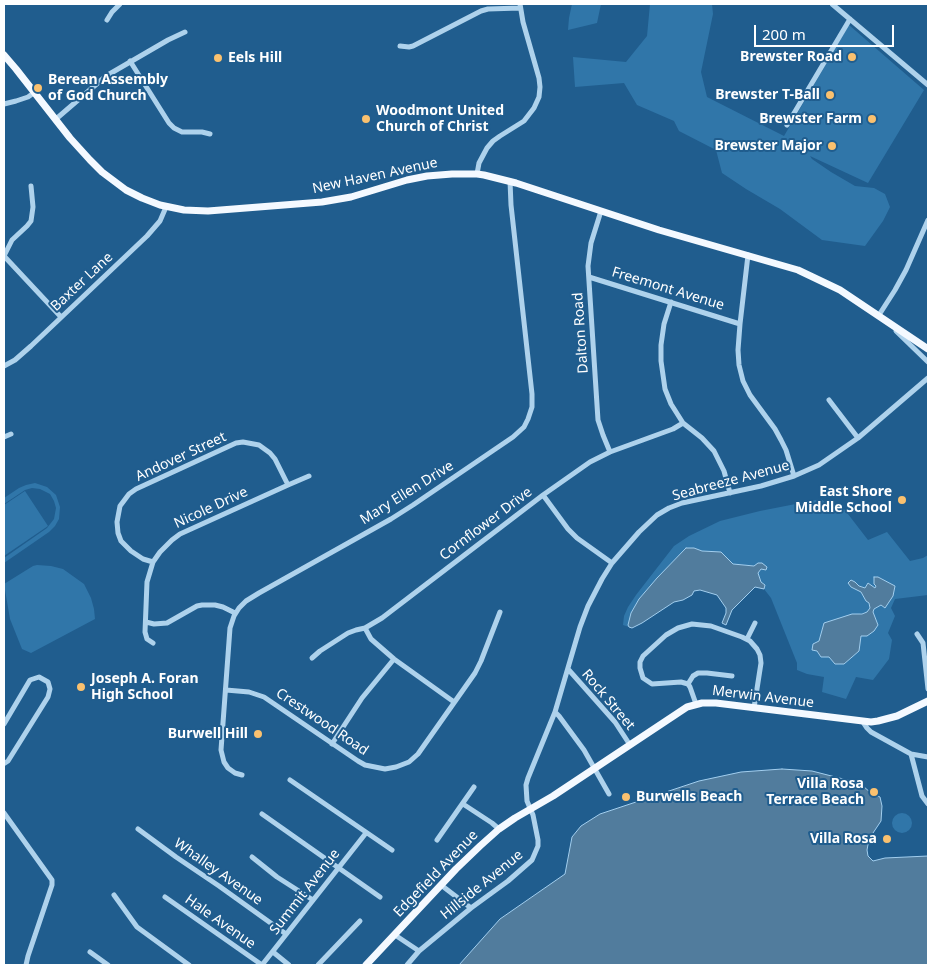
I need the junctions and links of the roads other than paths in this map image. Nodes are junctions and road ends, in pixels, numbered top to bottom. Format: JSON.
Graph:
{"nodes":[{"id":1,"x":120,"y":4,"type":"edge"},
{"id":2,"x":832,"y":4,"type":"edge"},
{"id":3,"x":520,"y":6,"type":"edge"},
{"id":4,"x":850,"y":19,"type":"junction"},
{"id":5,"x":107,"y":20,"type":"dead end"},
{"id":6,"x":185,"y":32,"type":"dead end"},
{"id":7,"x":400,"y":46,"type":"dead end"},
{"id":8,"x":4,"y":55,"type":"edge"},
{"id":9,"x":130,"y":61,"type":"junction"},
{"id":10,"x":928,"y":85,"type":"edge"},
{"id":11,"x":35,"y":92,"type":"junction"},
{"id":12,"x":4,"y":104,"type":"edge"},
{"id":13,"x":56,"y":119,"type":"junction"},
{"id":14,"x":787,"y":125,"type":"dead end"},
{"id":15,"x":210,"y":134,"type":"dead end"},
{"id":16,"x":477,"y":174,"type":"junction"},
{"id":17,"x":510,"y":181,"type":"junction"},
{"id":18,"x":31,"y":186,"type":"dead end"},
{"id":19,"x":166,"y":206,"type":"junction"},
{"id":20,"x":601,"y":211,"type":"junction"},
{"id":21,"x":928,"y":220,"type":"edge"},
{"id":22,"x":748,"y":255,"type":"junction"},
{"id":23,"x":4,"y":256,"type":"edge"},
{"id":24,"x":589,"y":276,"type":"junction"},
{"id":25,"x":671,"y":302,"type":"junction"},
{"id":26,"x":879,"y":316,"type":"junction"},
{"id":27,"x":62,"y":317,"type":"junction"},
{"id":28,"x":886,"y":320,"type":"junction"},
{"id":29,"x":740,"y":324,"type":"junction"},
{"id":30,"x":928,"y":349,"type":"edge"},
{"id":31,"x":928,"y":362,"type":"edge"},
{"id":32,"x":4,"y":366,"type":"edge"},
{"id":33,"x":928,"y":378,"type":"edge"},
{"id":34,"x":829,"y":400,"type":"dead end"},
{"id":35,"x":682,"y":422,"type":"junction"},
{"id":36,"x":11,"y":434,"type":"dead end"},
{"id":37,"x":4,"y":437,"type":"edge"},
{"id":38,"x":858,"y":438,"type":"junction"},
{"id":39,"x":610,"y":452,"type":"junction"},
{"id":40,"x":308,"y":476,"type":"dead end"},
{"id":41,"x":794,"y":476,"type":"junction"},
{"id":42,"x":288,"y":485,"type":"junction"},
{"id":43,"x":730,"y":494,"type":"junction"},
{"id":44,"x":543,"y":495,"type":"junction"},
{"id":45,"x":153,"y":562,"type":"junction"},
{"id":46,"x":612,"y":563,"type":"junction"},
{"id":47,"x":500,"y":612,"type":"dead end"},
{"id":48,"x":235,"y":613,"type":"junction"},
{"id":49,"x":146,"y":622,"type":"junction"},
{"id":50,"x":755,"y":624,"type":"dead end"},
{"id":51,"x":365,"y":628,"type":"junction"},
{"id":52,"x":917,"y":634,"type":"dead end"},
{"id":53,"x":747,"y":639,"type":"junction"},
{"id":54,"x":152,"y":643,"type":"dead end"},
{"id":55,"x":312,"y":658,"type":"dead end"},
{"id":56,"x":394,"y":659,"type":"junction"},
{"id":57,"x":568,"y":669,"type":"junction"},
{"id":58,"x":732,"y":676,"type":"dead end"},
{"id":59,"x":688,"y":684,"type":"junction"},
{"id":60,"x":928,"y":689,"type":"edge"},
{"id":61,"x":226,"y":690,"type":"junction"},
{"id":62,"x":928,"y":701,"type":"edge"},
{"id":63,"x":454,"y":702,"type":"junction"},
{"id":64,"x":696,"y":704,"type":"junction"},
{"id":65,"x":754,"y":708,"type":"junction"},
{"id":66,"x":555,"y":712,"type":"junction"},
{"id":67,"x":863,"y":722,"type":"junction"},
{"id":68,"x":4,"y":724,"type":"edge"},
{"id":69,"x":332,"y":744,"type":"junction"},
{"id":70,"x":630,"y":745,"type":"junction"},
{"id":71,"x":911,"y":754,"type":"junction"},
{"id":72,"x":928,"y":757,"type":"edge"},
{"id":73,"x":4,"y":763,"type":"edge"},
{"id":74,"x":595,"y":768,"type":"junction"},
{"id":75,"x":242,"y":775,"type":"dead end"},
{"id":76,"x":290,"y":780,"type":"dead end"},
{"id":77,"x":474,"y":787,"type":"dead end"},
{"id":78,"x":609,"y":794,"type":"dead end"},
{"id":79,"x":463,"y":804,"type":"junction"},
{"id":80,"x":928,"y":804,"type":"edge"},
{"id":81,"x":530,"y":809,"type":"junction"},
{"id":82,"x":4,"y":813,"type":"edge"},
{"id":83,"x":262,"y":814,"type":"dead end"},
{"id":84,"x":138,"y":829,"type":"dead end"},
{"id":85,"x":499,"y":829,"type":"junction"},
{"id":86,"x":366,"y":833,"type":"junction"},
{"id":87,"x":437,"y":840,"type":"dead end"},
{"id":88,"x":392,"y":850,"type":"dead end"},
{"id":89,"x":252,"y":857,"type":"dead end"},
{"id":90,"x":340,"y":868,"type":"junction"},
{"id":91,"x":441,"y":885,"type":"junction"},
{"id":92,"x":114,"y":896,"type":"dead end"},
{"id":93,"x":165,"y":897,"type":"dead end"},
{"id":94,"x":380,"y":897,"type":"dead end"},
{"id":95,"x":313,"y":900,"type":"junction"},
{"id":96,"x":470,"y":908,"type":"junction"},
{"id":97,"x":360,"y":921,"type":"dead end"},
{"id":98,"x":286,"y":934,"type":"junction"},
{"id":99,"x":395,"y":934,"type":"junction"},
{"id":100,"x":419,"y":951,"type":"junction"},
{"id":101,"x":90,"y":952,"type":"dead end"},
{"id":102,"x":273,"y":952,"type":"junction"},
{"id":103,"x":26,"y":965,"type":"edge"},
{"id":104,"x":108,"y":965,"type":"edge"},
{"id":105,"x":189,"y":965,"type":"edge"},
{"id":106,"x":262,"y":965,"type":"edge"},
{"id":107,"x":289,"y":965,"type":"edge"},
{"id":108,"x":318,"y":965,"type":"edge"},
{"id":109,"x":366,"y":965,"type":"edge"},
{"id":110,"x":407,"y":965,"type":"edge"}],
"edges":[{"from":1,"to":5,"type":"street"},
{"from":2,"to":4,"type":"street"},
{"from":3,"to":7,"type":"street"},
{"from":3,"to":16,"type":"street"},
{"from":4,"to":10,"type":"street"},
{"from":4,"to":14,"type":"street"},
{"from":6,"to":9,"type":"street"},
{"from":8,"to":11,"type":"main road","name":"New Haven Avenue"},
{"from":9,"to":13,"type":"street"},
{"from":9,"to":15,"type":"street"},
{"from":11,"to":12,"type":"street"},
{"from":11,"to":13,"type":"main road","name":"New Haven Avenue"},
{"from":13,"to":19,"type":"main road","name":"New Haven Avenue"},
{"from":16,"to":17,"type":"main road","name":"New Haven Avenue"},
{"from":16,"to":19,"type":"main road","name":"New Haven Avenue"},
{"from":17,"to":20,"type":"main road","name":"New Haven Avenue"},
{"from":17,"to":48,"type":"street","name":"Mary Ellen Drive"},
{"from":18,"to":23,"type":"street"},
{"from":19,"to":27,"type":"street","name":"Baxter Lane"},
{"from":20,"to":22,"type":"main road","name":"New Haven Avenue"},
{"from":20,"to":24,"type":"street","name":"Dalton Road"},
{"from":21,"to":26,"type":"street"},
{"from":22,"to":26,"type":"main road","name":"New Haven Avenue"},
{"from":22,"to":29,"type":"street"},
{"from":23,"to":27,"type":"street"},
{"from":24,"to":25,"type":"street","name":"Freemont Avenue"},
{"from":24,"to":39,"type":"street","name":"Dalton Road"},
{"from":25,"to":29,"type":"street","name":"Freemont Avenue"},
{"from":25,"to":35,"type":"street"},
{"from":26,"to":28,"type":"main road","name":"New Haven Avenue"},
{"from":27,"to":32,"type":"street","name":"Baxter Lane"},
{"from":28,"to":30,"type":"main road","name":"New Haven Avenue"},
{"from":28,"to":31,"type":"street"},
{"from":29,"to":41,"type":"street"},
{"from":33,"to":38,"type":"street","name":"Seabreeze Avenue"},
{"from":34,"to":38,"type":"street"},
{"from":35,"to":39,"type":"street","name":"Cornflower Drive"},
{"from":35,"to":43,"type":"street"},
{"from":36,"to":37,"type":"street"},
{"from":38,"to":41,"type":"street","name":"Seabreeze Avenue"},
{"from":39,"to":44,"type":"street","name":"Cornflower Drive"},
{"from":40,"to":42,"type":"street"},
{"from":41,"to":43,"type":"street","name":"Seabreeze Avenue"},
{"from":42,"to":45,"type":"street","name":"Nicole Drive"},
{"from":42,"to":45,"type":"street","name":"Andover Street"},
{"from":43,"to":46,"type":"street","name":"Seabreeze Avenue"},
{"from":44,"to":46,"type":"street"},
{"from":44,"to":51,"type":"street","name":"Cornflower Drive"},
{"from":45,"to":49,"type":"street","name":"Nicole Drive"},
{"from":46,"to":57,"type":"street","name":"Seabreeze Avenue"},
{"from":47,"to":63,"type":"street","name":"Crestwood Road"},
{"from":48,"to":49,"type":"street"},
{"from":48,"to":61,"type":"street"},
{"from":49,"to":54,"type":"street","name":"Nicole Drive"},
{"from":50,"to":53,"type":"street"},
{"from":51,"to":55,"type":"street","name":"Cornflower Drive"},
{"from":51,"to":56,"type":"street"},
{"from":52,"to":60,"type":"street"},
{"from":53,"to":59,"type":"street"},
{"from":53,"to":65,"type":"street"},
{"from":56,"to":63,"type":"street"},
{"from":56,"to":69,"type":"street"},
{"from":57,"to":66,"type":"street","name":"Seabreeze Avenue"},
{"from":57,"to":70,"type":"street","name":"Rock Street"},
{"from":58,"to":59,"type":"street"},
{"from":59,"to":64,"type":"street"},
{"from":61,"to":69,"type":"street","name":"Crestwood Road"},
{"from":61,"to":75,"type":"street"},
{"from":62,"to":67,"type":"main road","name":"Merwin Avenue"},
{"from":63,"to":69,"type":"street","name":"Crestwood Road"},
{"from":64,"to":65,"type":"main road","name":"Merwin Avenue"},
{"from":64,"to":70,"type":"main road","name":"Merwin Avenue"},
{"from":65,"to":67,"type":"main road","name":"Merwin Avenue"},
{"from":66,"to":74,"type":"street"},
{"from":66,"to":81,"type":"street","name":"Seabreeze Avenue"},
{"from":67,"to":71,"type":"street"},
{"from":68,"to":73,"type":"street"},
{"from":70,"to":74,"type":"main road","name":"Merwin Avenue"},
{"from":71,"to":72,"type":"street"},
{"from":71,"to":80,"type":"street"},
{"from":74,"to":78,"type":"street"},
{"from":74,"to":81,"type":"main road","name":"Merwin Avenue"},
{"from":76,"to":86,"type":"street"},
{"from":77,"to":79,"type":"street"},
{"from":79,"to":85,"type":"street"},
{"from":79,"to":87,"type":"street"},
{"from":81,"to":85,"type":"main road","name":"Edgefield Avenue"},
{"from":81,"to":96,"type":"street","name":"Hillside Avenue"},
{"from":82,"to":103,"type":"street"},
{"from":83,"to":90,"type":"street"},
{"from":84,"to":98,"type":"street","name":"Whalley Avenue"},
{"from":85,"to":91,"type":"main road","name":"Edgefield Avenue"},
{"from":86,"to":88,"type":"street"},
{"from":86,"to":90,"type":"street","name":"Summit Avenue"},
{"from":89,"to":95,"type":"street"},
{"from":90,"to":94,"type":"street"},
{"from":90,"to":95,"type":"street","name":"Summit Avenue"},
{"from":91,"to":96,"type":"street"},
{"from":91,"to":99,"type":"main road","name":"Edgefield Avenue"},
{"from":92,"to":105,"type":"street"},
{"from":93,"to":106,"type":"street","name":"Hale Avenue"},
{"from":95,"to":98,"type":"street","name":"Summit Avenue"},
{"from":96,"to":100,"type":"street","name":"Hillside Avenue"},
{"from":97,"to":108,"type":"street"},
{"from":98,"to":102,"type":"street","name":"Summit Avenue"},
{"from":99,"to":100,"type":"street"},
{"from":99,"to":109,"type":"main road","name":"Edgefield Avenue"},
{"from":100,"to":110,"type":"street","name":"Hillside Avenue"},
{"from":101,"to":104,"type":"street"},
{"from":102,"to":106,"type":"street","name":"Summit Avenue"},
{"from":102,"to":107,"type":"street"}]}
